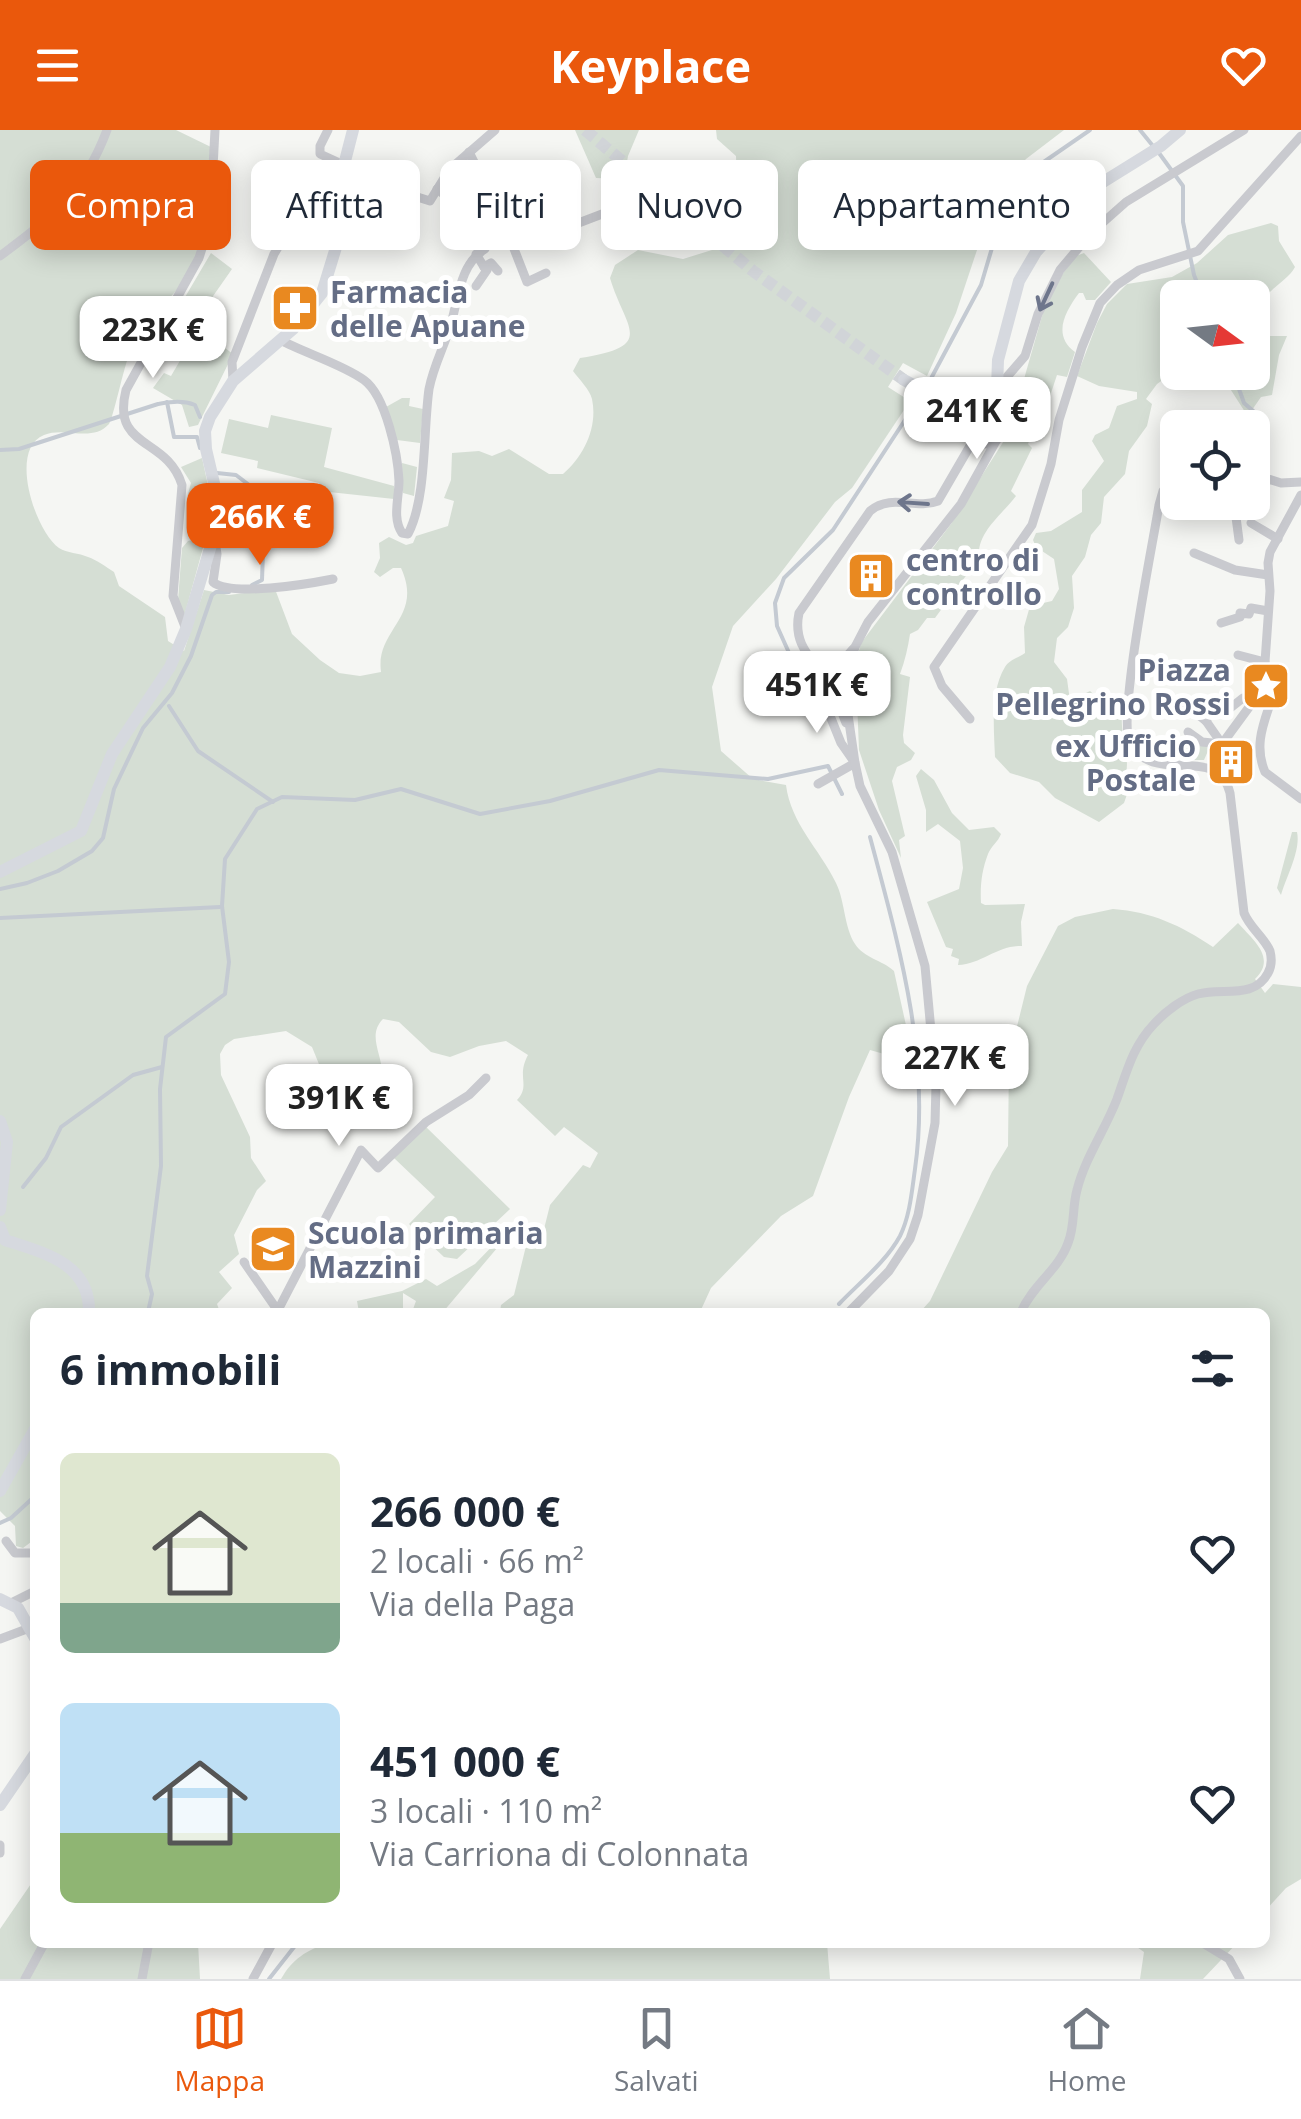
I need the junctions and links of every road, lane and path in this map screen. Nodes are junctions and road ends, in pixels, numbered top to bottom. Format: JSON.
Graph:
{"nodes":[{"id":1,"x":107,"y":130,"type":"edge"},
{"id":2,"x":216,"y":130,"type":"edge"},
{"id":3,"x":328,"y":130,"type":"edge"},
{"id":4,"x":354,"y":130,"type":"edge"},
{"id":5,"x":495,"y":130,"type":"edge"},
{"id":6,"x":1180,"y":130,"type":"edge"},
{"id":7,"x":1244,"y":130,"type":"edge"},
{"id":8,"x":1301,"y":136,"type":"edge"},
{"id":9,"x":469,"y":152,"type":"junction"},
{"id":10,"x":333,"y":160,"type":"edge"},
{"id":11,"x":345,"y":160,"type":"edge"},
{"id":12,"x":473,"y":160,"type":"edge"},
{"id":13,"x":436,"y":190,"type":"junction"},
{"id":14,"x":440,"y":193,"type":"edge"},
{"id":15,"x":420,"y":198,"type":"edge"},
{"id":16,"x":277,"y":250,"type":"edge"},
{"id":17,"x":336,"y":250,"type":"edge"},
{"id":18,"x":482,"y":250,"type":"edge"},
{"id":19,"x":515,"y":250,"type":"edge"},
{"id":20,"x":476,"y":254,"type":"junction"},
{"id":21,"x":0,"y":256,"type":"edge"},
{"id":22,"x":484,"y":267,"type":"junction"},
{"id":23,"x":498,"y":271,"type":"dead end"},
{"id":24,"x":546,"y":273,"type":"dead end"},
{"id":25,"x":476,"y":286,"type":"dead end"},
{"id":26,"x":280,"y":340,"type":"junction"},
{"id":27,"x":233,"y":381,"type":"junction"},
{"id":28,"x":908,"y":382,"type":"tunnel mouth"},
{"id":29,"x":994,"y":392,"type":"junction"},
{"id":30,"x":980,"y":422,"type":"junction"},
{"id":31,"x":996,"y":440,"type":"junction"},
{"id":32,"x":1270,"y":480,"type":"edge"},
{"id":33,"x":1301,"y":482,"type":"edge"},
{"id":34,"x":1301,"y":495,"type":"edge"},
{"id":35,"x":1160,"y":502,"type":"edge"},
{"id":36,"x":1236,"y":520,"type":"edge"},
{"id":37,"x":1251,"y":523,"type":"dead end"},
{"id":38,"x":214,"y":535,"type":"junction"},
{"id":39,"x":1278,"y":539,"type":"junction"},
{"id":40,"x":1239,"y":540,"type":"dead end"},
{"id":41,"x":1194,"y":553,"type":"dead end"},
{"id":42,"x":1268,"y":575,"type":"junction"},
{"id":43,"x":333,"y":578,"type":"dead end"},
{"id":44,"x":1268,"y":611,"type":"junction"},
{"id":45,"x":1221,"y":622,"type":"dead end"},
{"id":46,"x":186,"y":628,"type":"junction"},
{"id":47,"x":854,"y":647,"type":"junction"},
{"id":48,"x":806,"y":654,"type":"junction"},
{"id":49,"x":1238,"y":655,"type":"dead end"},
{"id":50,"x":1265,"y":664,"type":"junction"},
{"id":51,"x":818,"y":686,"type":"dead end"},
{"id":52,"x":1254,"y":698,"type":"junction"},
{"id":53,"x":1162,"y":702,"type":"dead end"},
{"id":54,"x":970,"y":719,"type":"dead end"},
{"id":55,"x":1206,"y":720,"type":"junction"},
{"id":56,"x":1188,"y":732,"type":"dead end"},
{"id":57,"x":854,"y":742,"type":"junction"},
{"id":58,"x":1226,"y":744,"type":"junction"},
{"id":59,"x":855,"y":763,"type":"junction"},
{"id":60,"x":1218,"y":771,"type":"junction"},
{"id":61,"x":818,"y":784,"type":"dead end"},
{"id":62,"x":1301,"y":799,"type":"edge"},
{"id":63,"x":0,"y":872,"type":"edge"},
{"id":64,"x":486,"y":1078,"type":"dead end"},
{"id":65,"x":0,"y":1121,"type":"edge"},
{"id":66,"x":0,"y":1210,"type":"edge"},
{"id":67,"x":0,"y":1227,"type":"edge"},
{"id":68,"x":244,"y":1262,"type":"dead end"},
{"id":69,"x":90,"y":1308,"type":"edge"},
{"id":70,"x":274,"y":1308,"type":"edge"},
{"id":71,"x":279,"y":1308,"type":"edge"},
{"id":72,"x":853,"y":1308,"type":"edge"},
{"id":73,"x":1023,"y":1308,"type":"edge"},
{"id":74,"x":30,"y":1438,"type":"edge"},
{"id":75,"x":0,"y":1491,"type":"edge"},
{"id":76,"x":6,"y":1541,"type":"dead end"},
{"id":77,"x":30,"y":1553,"type":"edge"},
{"id":78,"x":30,"y":1594,"type":"edge"},
{"id":79,"x":6,"y":1601,"type":"edge"},
{"id":80,"x":30,"y":1627,"type":"edge"},
{"id":81,"x":30,"y":1633,"type":"edge"},
{"id":82,"x":0,"y":1639,"type":"edge"},
{"id":83,"x":30,"y":1761,"type":"edge"},
{"id":84,"x":0,"y":1805,"type":"edge"},
{"id":85,"x":42,"y":1948,"type":"edge"},
{"id":86,"x":148,"y":1948,"type":"edge"},
{"id":87,"x":270,"y":1948,"type":"edge"},
{"id":88,"x":1211,"y":1948,"type":"edge"},
{"id":89,"x":25,"y":1979,"type":"edge"},
{"id":90,"x":142,"y":1979,"type":"edge"},
{"id":91,"x":253,"y":1979,"type":"edge"},
{"id":92,"x":1240,"y":1979,"type":"edge"}],
"edges":[{"from":1,"to":21,"type":"street"},
{"from":2,"to":46,"type":"street"},
{"from":3,"to":10,"type":"street"},
{"from":4,"to":11,"type":"street"},
{"from":5,"to":9,"type":"street"},
{"from":6,"to":29,"type":"street"},
{"from":7,"to":29,"type":"street","one_way":true},
{"from":8,"to":54,"type":"street"},
{"from":9,"to":12,"type":"street"},
{"from":9,"to":13,"type":"street"},
{"from":13,"to":14,"type":"street"},
{"from":13,"to":15,"type":"street"},
{"from":16,"to":27,"type":"street"},
{"from":17,"to":26,"type":"street"},
{"from":18,"to":20,"type":"street"},
{"from":19,"to":24,"type":"street"},
{"from":20,"to":22,"type":"street"},
{"from":20,"to":26,"type":"street"},
{"from":22,"to":23,"type":"street"},
{"from":22,"to":25,"type":"street"},
{"from":26,"to":27,"type":"street"},
{"from":27,"to":38,"type":"street"},
{"from":28,"to":30,"type":"street"},
{"from":29,"to":30,"type":"street"},
{"from":30,"to":31,"type":"street"},
{"from":30,"to":31,"type":"street"},
{"from":30,"to":48,"type":"street","one_way":true},
{"from":31,"to":47,"type":"street"},
{"from":32,"to":33,"type":"street"},
{"from":34,"to":39,"type":"street"},
{"from":35,"to":60,"type":"street"},
{"from":36,"to":40,"type":"street"},
{"from":37,"to":39,"type":"street"},
{"from":38,"to":43,"type":"street"},
{"from":38,"to":46,"type":"street"},
{"from":39,"to":42,"type":"street"},
{"from":41,"to":42,"type":"street"},
{"from":42,"to":44,"type":"street"},
{"from":44,"to":45,"type":"street"},
{"from":44,"to":50,"type":"street"},
{"from":46,"to":63,"type":"street"},
{"from":47,"to":48,"type":"street"},
{"from":47,"to":57,"type":"street"},
{"from":48,"to":57,"type":"street"},
{"from":49,"to":50,"type":"street"},
{"from":50,"to":52,"type":"street"},
{"from":51,"to":59,"type":"street"},
{"from":52,"to":55,"type":"street"},
{"from":52,"to":58,"type":"street"},
{"from":52,"to":62,"type":"street"},
{"from":53,"to":55,"type":"street"},
{"from":55,"to":58,"type":"street"},
{"from":56,"to":58,"type":"street"},
{"from":57,"to":59,"type":"street"},
{"from":58,"to":60,"type":"street"},
{"from":59,"to":61,"type":"street"},
{"from":59,"to":72,"type":"street"},
{"from":60,"to":73,"type":"street"},
{"from":64,"to":71,"type":"street"},
{"from":65,"to":66,"type":"street"},
{"from":67,"to":69,"type":"street"},
{"from":68,"to":70,"type":"street"},
{"from":74,"to":75,"type":"street"},
{"from":76,"to":77,"type":"street"},
{"from":78,"to":79,"type":"street"},
{"from":79,"to":80,"type":"street"},
{"from":81,"to":82,"type":"street"},
{"from":83,"to":84,"type":"street"},
{"from":85,"to":89,"type":"street"},
{"from":86,"to":90,"type":"street"},
{"from":87,"to":91,"type":"street"},
{"from":88,"to":92,"type":"street"}]}
